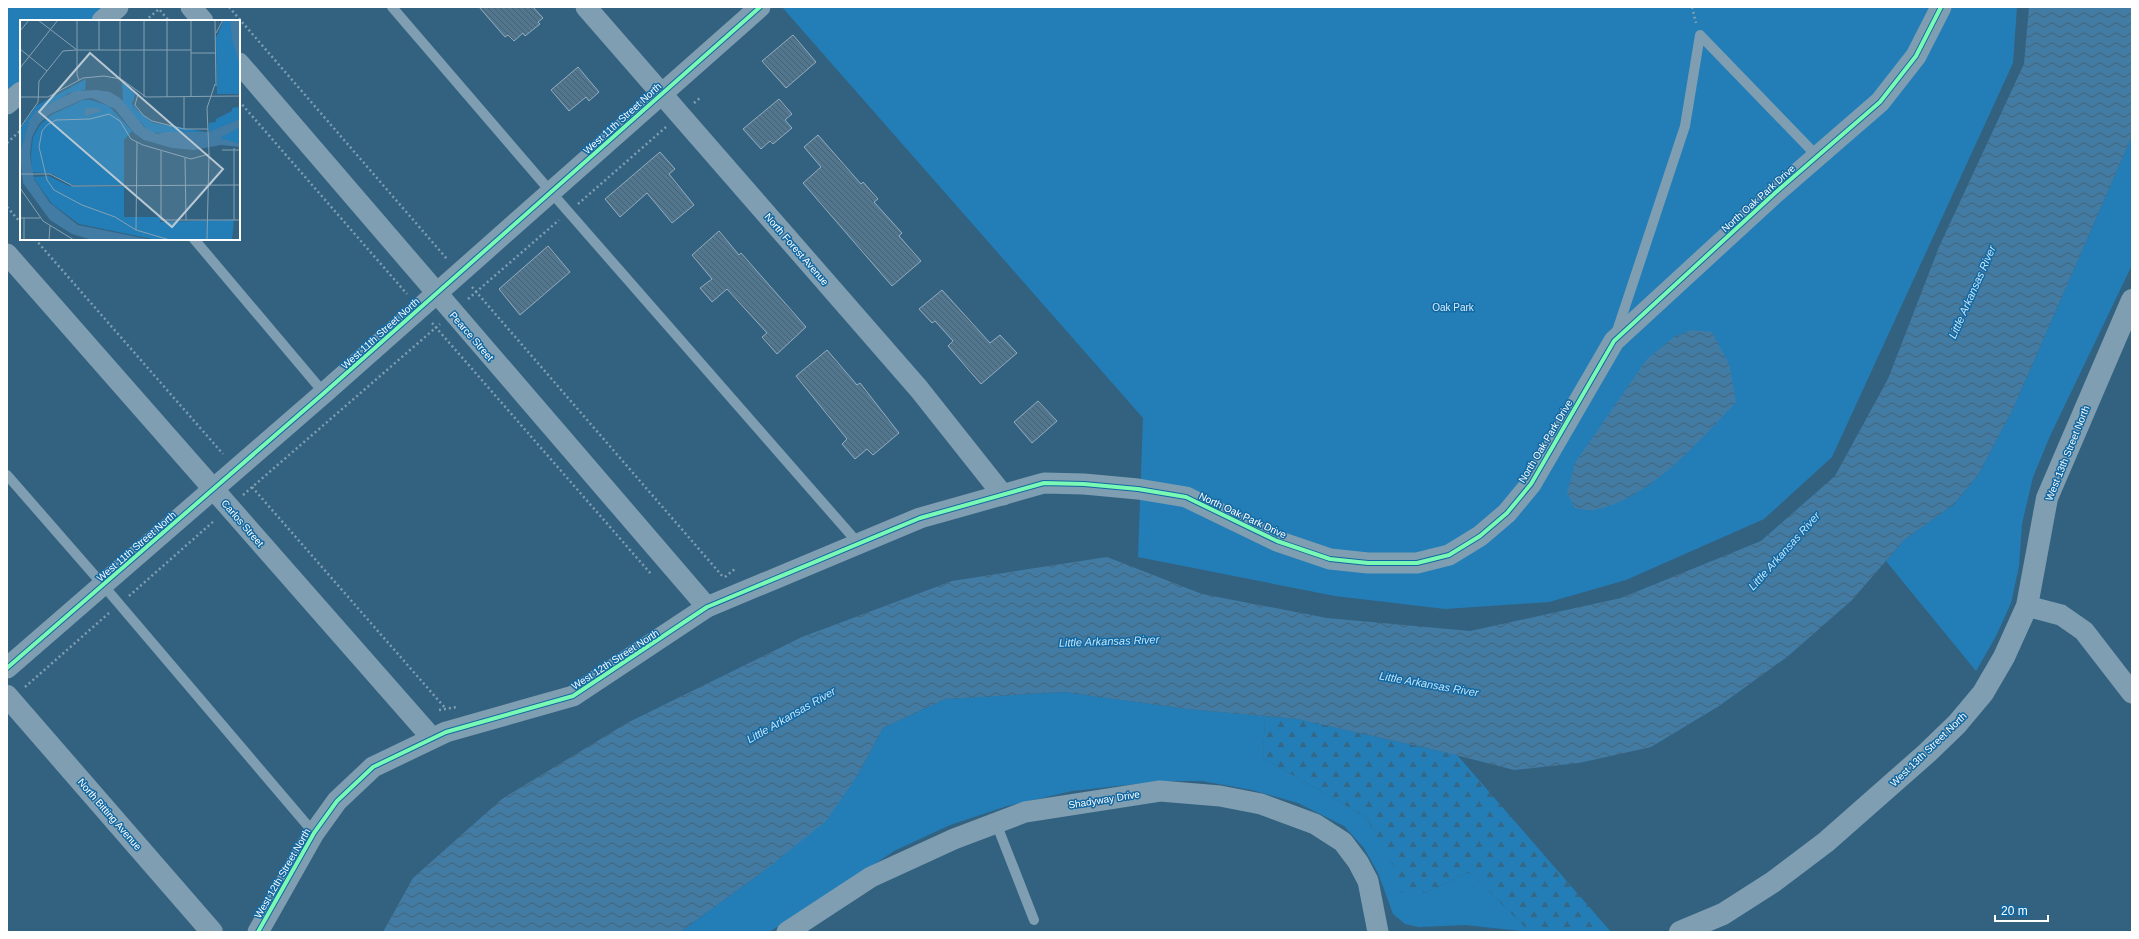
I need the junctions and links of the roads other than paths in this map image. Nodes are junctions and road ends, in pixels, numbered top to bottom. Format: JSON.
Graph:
{"nodes":[{"id":1,"x":118,"y":7,"type":"edge"},
{"id":2,"x":191,"y":7,"type":"edge"},
{"id":3,"x":392,"y":7,"type":"edge"},
{"id":4,"x":586,"y":7,"type":"edge"},
{"id":5,"x":760,"y":7,"type":"edge"},
{"id":6,"x":1941,"y":7,"type":"edge"},
{"id":7,"x":103,"y":20,"type":"edge"},
{"id":8,"x":202,"y":20,"type":"edge"},
{"id":9,"x":240,"y":64,"type":"edge"},
{"id":10,"x":20,"y":93,"type":"edge"},
{"id":11,"x":662,"y":94,"type":"junction"},
{"id":12,"x":7,"y":104,"type":"edge"},
{"id":13,"x":1817,"y":156,"type":"junction"},
{"id":14,"x":551,"y":192,"type":"junction"},
{"id":15,"x":195,"y":240,"type":"edge"},
{"id":16,"x":7,"y":254,"type":"edge"},
{"id":17,"x":436,"y":294,"type":"junction"},
{"id":18,"x":2132,"y":300,"type":"edge"},
{"id":19,"x":1614,"y":342,"type":"junction"},
{"id":20,"x":324,"y":393,"type":"junction"},
{"id":21,"x":7,"y":475,"type":"edge"},
{"id":22,"x":213,"y":490,"type":"junction"},
{"id":23,"x":1003,"y":495,"type":"junction"},
{"id":24,"x":858,"y":543,"type":"junction"},
{"id":25,"x":103,"y":585,"type":"junction"},
{"id":26,"x":703,"y":602,"type":"junction"},
{"id":27,"x":2027,"y":606,"type":"junction"},
{"id":28,"x":7,"y":668,"type":"edge"},
{"id":29,"x":2132,"y":693,"type":"edge"},
{"id":30,"x":9,"y":698,"type":"edge"},
{"id":31,"x":432,"y":738,"type":"junction"},
{"id":32,"x":996,"y":823,"type":"junction"},
{"id":33,"x":314,"y":833,"type":"junction"},
{"id":34,"x":1034,"y":920,"type":"dead end"},
{"id":35,"x":212,"y":932,"type":"edge"},
{"id":36,"x":258,"y":932,"type":"edge"},
{"id":37,"x":787,"y":932,"type":"edge"},
{"id":38,"x":1378,"y":932,"type":"edge"},
{"id":39,"x":1680,"y":932,"type":"edge"}],
"edges":[{"from":1,"to":7,"type":"street"},
{"from":2,"to":8,"type":"street"},
{"from":3,"to":14,"type":"lane"},
{"from":4,"to":11,"type":"street","name":"North Forest Avenue"},
{"from":5,"to":11,"type":"street","name":"West 11th Street North"},
{"from":6,"to":13,"type":"street","name":"North Oak Park Drive"},
{"from":9,"to":17,"type":"street","name":"Pearce Street"},
{"from":10,"to":12,"type":"street"},
{"from":11,"to":14,"type":"street","name":"West 11th Street North"},
{"from":11,"to":23,"type":"street","name":"North Forest Avenue"},
{"from":13,"to":19,"type":"street","name":"North Oak Park Drive"},
{"from":13,"to":19,"type":"lane"},
{"from":14,"to":17,"type":"street","name":"West 11th Street North"},
{"from":14,"to":24,"type":"lane"},
{"from":15,"to":20,"type":"lane"},
{"from":16,"to":22,"type":"street","name":"Carlos Street"},
{"from":17,"to":20,"type":"street","name":"West 11th Street North"},
{"from":17,"to":26,"type":"street","name":"Pearce Street"},
{"from":18,"to":27,"type":"street","name":"West 13th Street North"},
{"from":19,"to":23,"type":"street","name":"North Oak Park Drive"},
{"from":20,"to":22,"type":"street","name":"West 11th Street North"},
{"from":21,"to":25,"type":"lane"},
{"from":22,"to":25,"type":"street","name":"West 11th Street North"},
{"from":22,"to":31,"type":"street","name":"Carlos Street"},
{"from":23,"to":24,"type":"street","name":"West 12th Street North"},
{"from":24,"to":26,"type":"street","name":"West 12th Street North"},
{"from":25,"to":28,"type":"street","name":"West 11th Street North"},
{"from":25,"to":33,"type":"lane"},
{"from":26,"to":31,"type":"street","name":"West 12th Street North"},
{"from":27,"to":29,"type":"street"},
{"from":27,"to":39,"type":"street","name":"West 13th Street North"},
{"from":30,"to":35,"type":"street","name":"North Bitting Avenue"},
{"from":31,"to":33,"type":"street","name":"West 12th Street North"},
{"from":32,"to":34,"type":"lane"},
{"from":32,"to":37,"type":"street","name":"Shadyway Drive"},
{"from":32,"to":38,"type":"street","name":"Shadyway Drive"},
{"from":33,"to":36,"type":"street","name":"West 12th Street North"}]}
